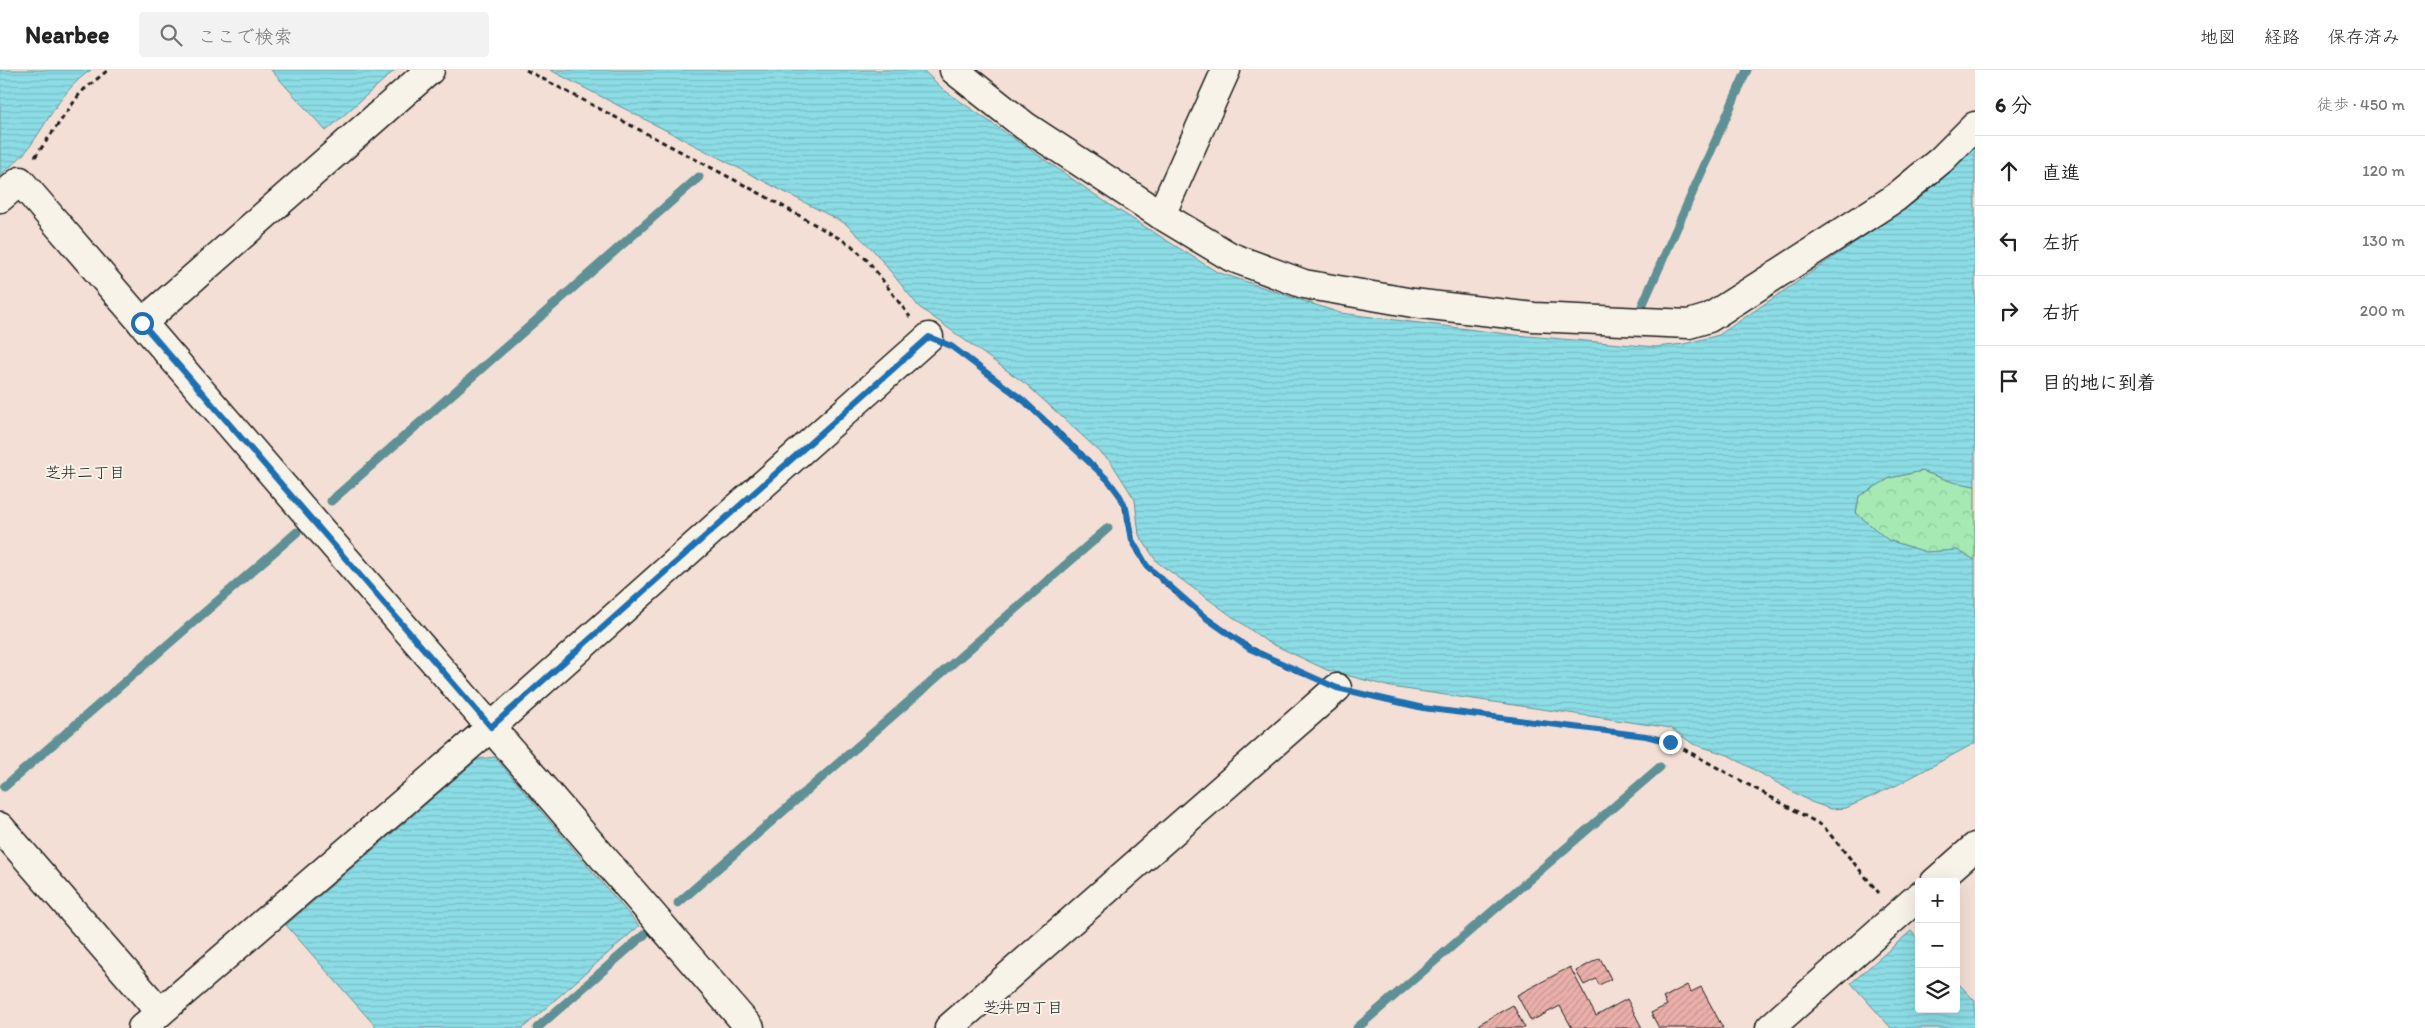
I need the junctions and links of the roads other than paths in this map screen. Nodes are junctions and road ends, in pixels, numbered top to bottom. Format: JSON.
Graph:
{"nodes":[{"id":1,"x":430,"y":70,"type":"edge"},
{"id":2,"x":954,"y":70,"type":"edge"},
{"id":3,"x":1226,"y":70,"type":"edge"},
{"id":4,"x":1975,"y":126,"type":"edge"},
{"id":5,"x":10,"y":190,"type":"edge"},
{"id":6,"x":1162,"y":215,"type":"junction"},
{"id":7,"x":142,"y":323,"type":"junction"},
{"id":8,"x":929,"y":337,"type":"road end"},
{"id":9,"x":1337,"y":688,"type":"road end"},
{"id":10,"x":491,"y":727,"type":"junction"},
{"id":11,"x":0,"y":827,"type":"edge"},
{"id":12,"x":1975,"y":847,"type":"edge"},
{"id":13,"x":1940,"y":878,"type":"edge"},
{"id":14,"x":1915,"y":899,"type":"edge"},
{"id":15,"x":151,"y":1020,"type":"edge"},
{"id":16,"x":750,"y":1028,"type":"edge"},
{"id":17,"x":949,"y":1028,"type":"edge"},
{"id":18,"x":1770,"y":1028,"type":"edge"}],
"edges":[{"from":1,"to":7,"type":"street"},
{"from":2,"to":6,"type":"street"},
{"from":3,"to":6,"type":"street"},
{"from":4,"to":6,"type":"street"},
{"from":5,"to":7,"type":"street"},
{"from":7,"to":10,"type":"street"},
{"from":8,"to":10,"type":"street"},
{"from":9,"to":17,"type":"street"},
{"from":10,"to":15,"type":"street"},
{"from":10,"to":16,"type":"street"},
{"from":11,"to":15,"type":"street"},
{"from":12,"to":13,"type":"street"},
{"from":14,"to":18,"type":"street"}]}
